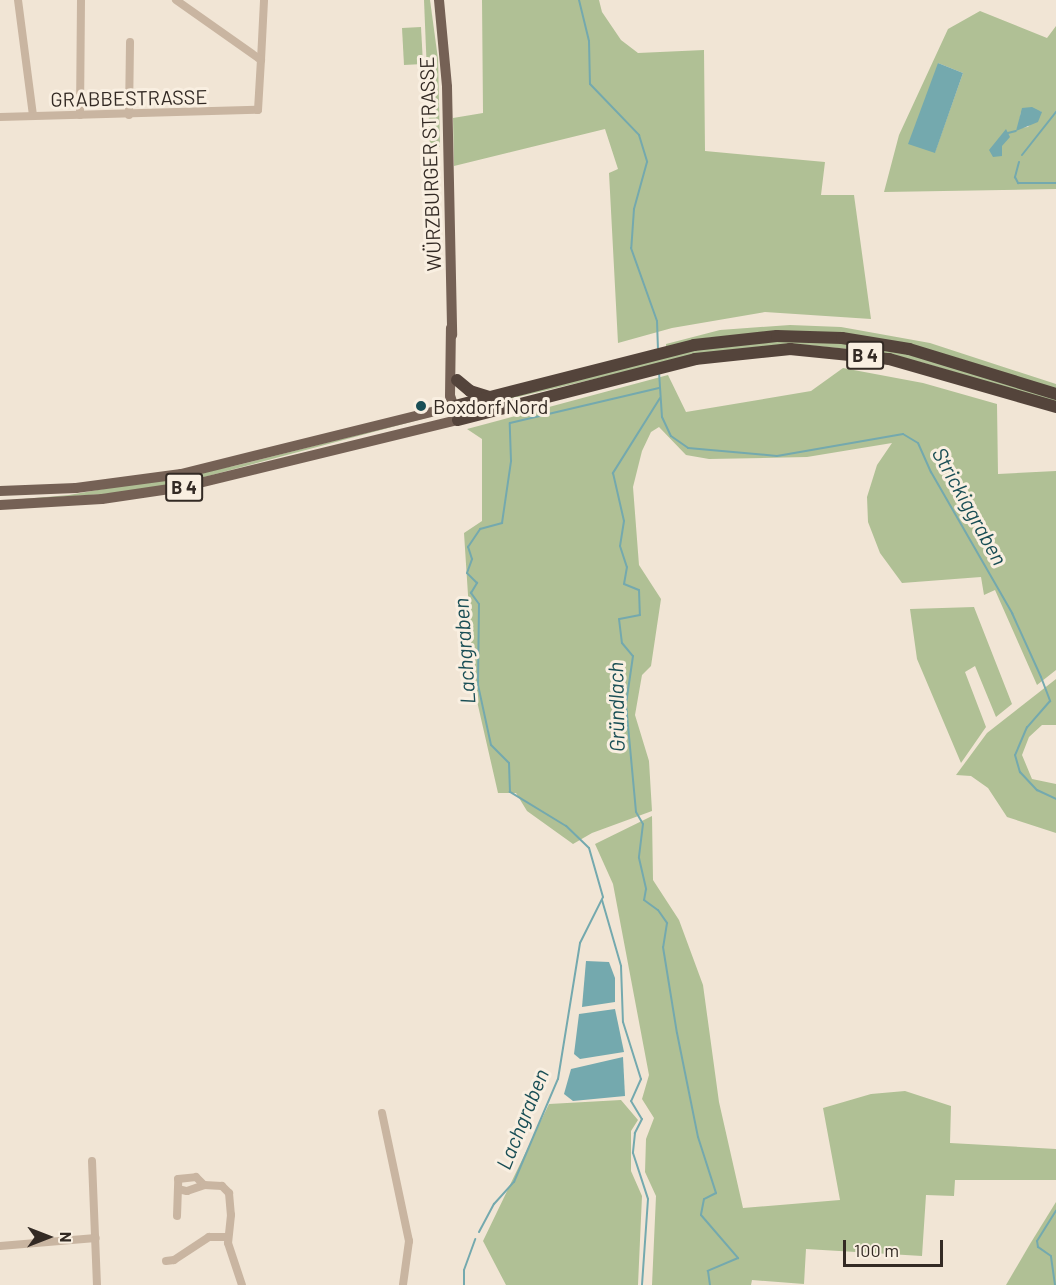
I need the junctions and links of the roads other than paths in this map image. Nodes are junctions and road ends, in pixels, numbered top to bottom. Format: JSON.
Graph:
{"nodes":[{"id":1,"x":18,"y":0,"type":"edge"},
{"id":2,"x":81,"y":0,"type":"edge"},
{"id":3,"x":176,"y":0,"type":"edge"},
{"id":4,"x":264,"y":0,"type":"edge"},
{"id":5,"x":439,"y":0,"type":"edge"},
{"id":6,"x":130,"y":42,"type":"dead end"},
{"id":7,"x":261,"y":60,"type":"junction"},
{"id":8,"x":80,"y":115,"type":"junction"},
{"id":9,"x":129,"y":115,"type":"junction"},
{"id":10,"x":33,"y":116,"type":"junction"},
{"id":11,"x":0,"y":117,"type":"edge"},
{"id":12,"x":452,"y":328,"type":"junction"},
{"id":13,"x":457,"y":380,"type":"junction"},
{"id":14,"x":1056,"y":394,"type":"edge"},
{"id":15,"x":491,"y":397,"type":"junction"},
{"id":16,"x":455,"y":406,"type":"junction"},
{"id":17,"x":1056,"y":407,"type":"edge"},
{"id":18,"x":459,"y":420,"type":"junction"},
{"id":19,"x":0,"y":491,"type":"edge"},
{"id":20,"x":0,"y":505,"type":"edge"},
{"id":21,"x":382,"y":1113,"type":"dead end"},
{"id":22,"x":92,"y":1161,"type":"dead end"},
{"id":23,"x":204,"y":1185,"type":"junction"},
{"id":24,"x":178,"y":1189,"type":"junction"},
{"id":25,"x":177,"y":1216,"type":"dead end"},
{"id":26,"x":227,"y":1237,"type":"junction"},
{"id":27,"x":96,"y":1238,"type":"junction"},
{"id":28,"x":0,"y":1246,"type":"edge"},
{"id":29,"x":166,"y":1261,"type":"dead end"},
{"id":30,"x":97,"y":1285,"type":"edge"},
{"id":31,"x":242,"y":1285,"type":"edge"},
{"id":32,"x":403,"y":1285,"type":"edge"}],
"edges":[{"from":1,"to":10,"type":"street"},
{"from":2,"to":8,"type":"street"},
{"from":3,"to":7,"type":"street"},
{"from":4,"to":7,"type":"street"},
{"from":5,"to":12,"type":"main road","name":"WÜRZBURGER STRASSE"},
{"from":6,"to":9,"type":"street"},
{"from":7,"to":9,"type":"street","name":"GRABBESTRASSE"},
{"from":8,"to":9,"type":"street","name":"GRABBESTRASSE"},
{"from":8,"to":10,"type":"street","name":"GRABBESTRASSE"},
{"from":10,"to":11,"type":"street","name":"GRABBESTRASSE"},
{"from":12,"to":13,"type":"main road","name":"WÜRZBURGER STRASSE"},
{"from":12,"to":16,"type":"main road","name":"WÜRZBURGER STRASSE"},
{"from":13,"to":15,"type":"highway"},
{"from":13,"to":16,"type":"main road","name":"WÜRZBURGER STRASSE"},
{"from":14,"to":15,"type":"highway","number":"B 4"},
{"from":15,"to":16,"type":"highway","number":"B 4"},
{"from":16,"to":18,"type":"main road","name":"WÜRZBURGER STRASSE"},
{"from":16,"to":19,"type":"main road","number":"B 4"},
{"from":17,"to":18,"type":"highway","number":"B 4"},
{"from":18,"to":20,"type":"main road","number":"B 4"},
{"from":21,"to":32,"type":"street"},
{"from":22,"to":27,"type":"street"},
{"from":23,"to":24,"type":"street"},
{"from":23,"to":24,"type":"street"},
{"from":23,"to":26,"type":"street"},
{"from":24,"to":25,"type":"street"},
{"from":26,"to":29,"type":"street"},
{"from":26,"to":31,"type":"street"},
{"from":27,"to":28,"type":"street"},
{"from":27,"to":30,"type":"street"}]}
